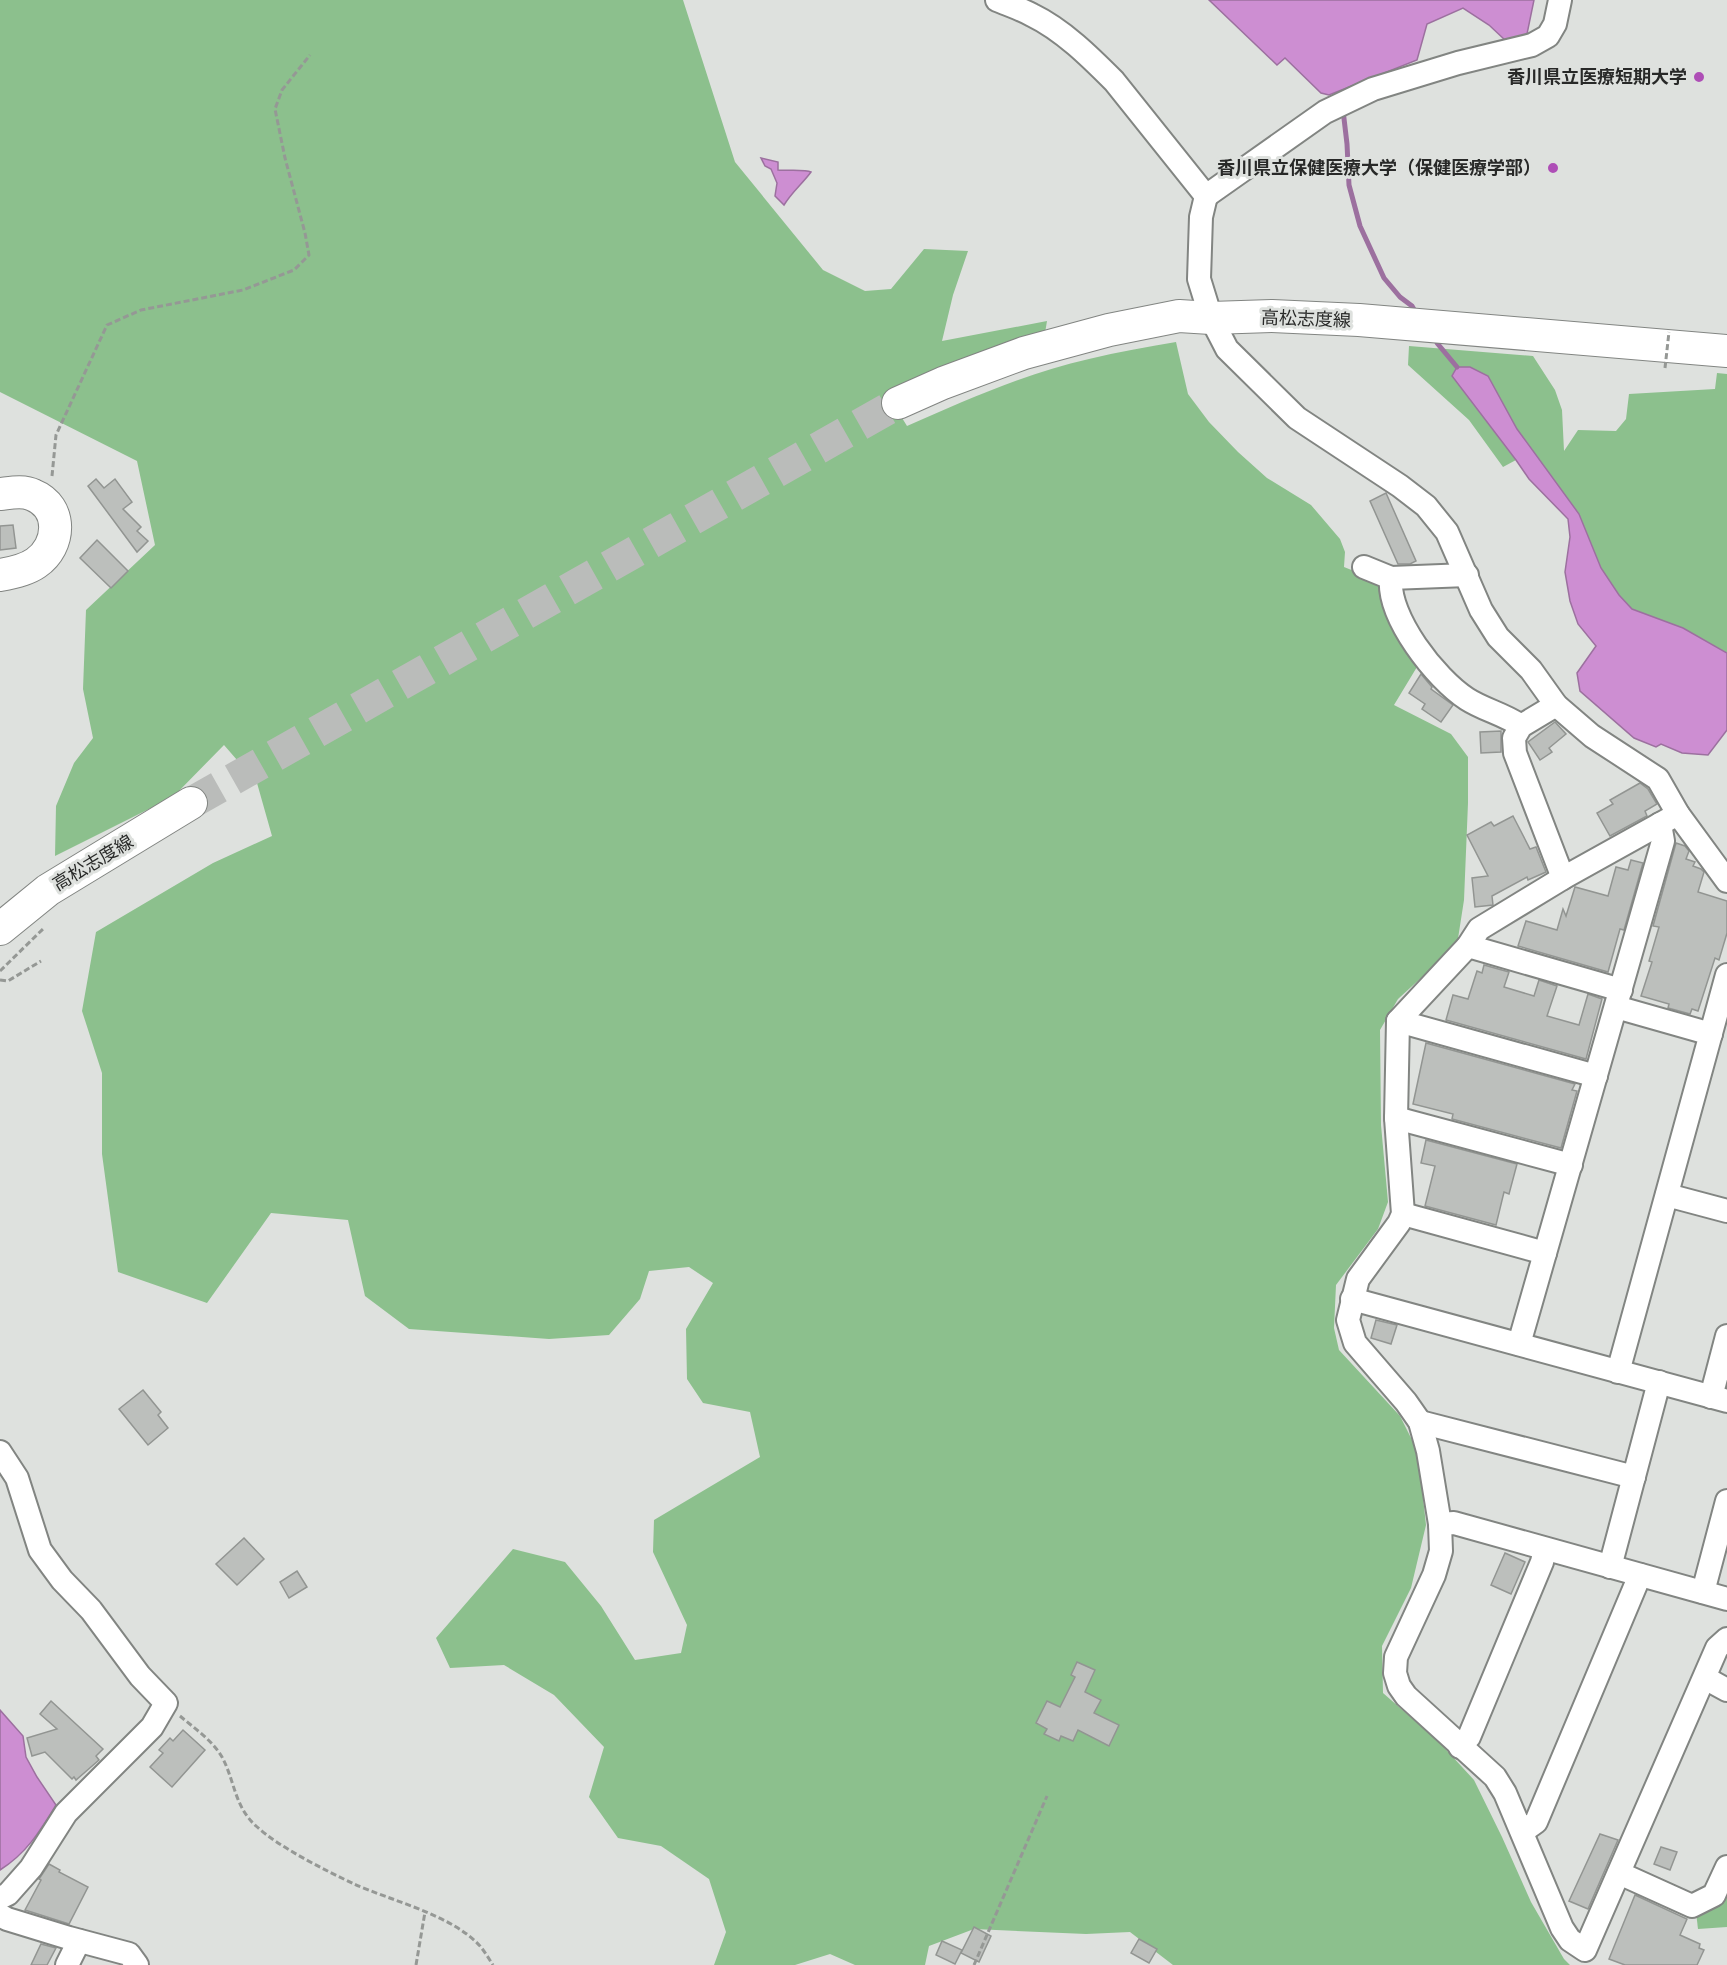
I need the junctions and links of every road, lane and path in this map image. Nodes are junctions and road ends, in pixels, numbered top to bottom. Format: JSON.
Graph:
{"nodes":[{"id":1,"x":997,"y":0,"type":"edge"},
{"id":2,"x":1560,"y":0,"type":"edge"},
{"id":3,"x":310,"y":55,"type":"dead end"},
{"id":4,"x":1206,"y":196,"type":"junction"},
{"id":5,"x":1211,"y":318,"type":"junction"},
{"id":6,"x":1669,"y":332,"type":"dead end"},
{"id":7,"x":1727,"y":351,"type":"edge"},
{"id":8,"x":1665,"y":368,"type":"dead end"},
{"id":9,"x":898,"y":403,"type":"tunnel mouth"},
{"id":10,"x":0,"y":494,"type":"edge"},
{"id":11,"x":49,"y":505,"type":"junction"},
{"id":12,"x":1364,"y":567,"type":"dead end"},
{"id":13,"x":0,"y":575,"type":"edge"},
{"id":14,"x":1467,"y":575,"type":"junction"},
{"id":15,"x":1391,"y":578,"type":"junction"},
{"id":16,"x":1556,"y":705,"type":"junction"},
{"id":17,"x":1521,"y":726,"type":"junction"},
{"id":18,"x":191,"y":803,"type":"tunnel mouth"},
{"id":19,"x":1669,"y":819,"type":"junction"},
{"id":20,"x":1563,"y":878,"type":"junction"},
{"id":21,"x":1727,"y":881,"type":"edge"},
{"id":22,"x":49,"y":923,"type":"dead end"},
{"id":23,"x":0,"y":929,"type":"edge"},
{"id":24,"x":1468,"y":946,"type":"junction"},
{"id":25,"x":41,"y":961,"type":"dead end"},
{"id":26,"x":0,"y":971,"type":"edge"},
{"id":27,"x":1727,"y":975,"type":"edge"},
{"id":28,"x":0,"y":980,"type":"edge"},
{"id":29,"x":1618,"y":998,"type":"junction"},
{"id":30,"x":1398,"y":1021,"type":"junction"},
{"id":31,"x":1711,"y":1034,"type":"junction"},
{"id":32,"x":1596,"y":1076,"type":"junction"},
{"id":33,"x":1396,"y":1118,"type":"junction"},
{"id":34,"x":1571,"y":1165,"type":"junction"},
{"id":35,"x":1667,"y":1195,"type":"junction"},
{"id":36,"x":1727,"y":1211,"type":"edge"},
{"id":37,"x":1403,"y":1214,"type":"junction"},
{"id":38,"x":1545,"y":1253,"type":"junction"},
{"id":39,"x":1352,"y":1299,"type":"junction"},
{"id":40,"x":1727,"y":1336,"type":"edge"},
{"id":41,"x":1519,"y":1344,"type":"junction"},
{"id":42,"x":1618,"y":1372,"type":"junction"},
{"id":43,"x":1659,"y":1382,"type":"junction"},
{"id":44,"x":1719,"y":1399,"type":"edge"},
{"id":45,"x":1420,"y":1422,"type":"junction"},
{"id":46,"x":0,"y":1452,"type":"edge"},
{"id":47,"x":1634,"y":1477,"type":"junction"},
{"id":48,"x":1727,"y":1501,"type":"edge"},
{"id":49,"x":1440,"y":1524,"type":"junction"},
{"id":50,"x":1545,"y":1549,"type":"junction"},
{"id":51,"x":1610,"y":1567,"type":"junction"},
{"id":52,"x":1640,"y":1575,"type":"junction"},
{"id":53,"x":1703,"y":1592,"type":"junction"},
{"id":54,"x":1727,"y":1599,"type":"edge"},
{"id":55,"x":1727,"y":1639,"type":"edge"},
{"id":56,"x":1705,"y":1678,"type":"junction"},
{"id":57,"x":1727,"y":1690,"type":"edge"},
{"id":58,"x":166,"y":1703,"type":"junction"},
{"id":59,"x":1460,"y":1747,"type":"junction"},
{"id":60,"x":1047,"y":1796,"type":"dead end"},
{"id":61,"x":1522,"y":1832,"type":"junction"},
{"id":62,"x":1727,"y":1867,"type":"edge"},
{"id":63,"x":1619,"y":1873,"type":"junction"},
{"id":64,"x":0,"y":1898,"type":"edge"},
{"id":65,"x":425,"y":1912,"type":"junction"},
{"id":66,"x":0,"y":1915,"type":"edge"},
{"id":67,"x":79,"y":1941,"type":"junction"},
{"id":68,"x":67,"y":1965,"type":"edge"},
{"id":69,"x":137,"y":1965,"type":"edge"},
{"id":70,"x":416,"y":1965,"type":"edge"},
{"id":71,"x":493,"y":1965,"type":"edge"},
{"id":72,"x":974,"y":1965,"type":"edge"}],
"edges":[{"from":1,"to":4,"type":"street"},
{"from":2,"to":4,"type":"street"},
{"from":3,"to":11,"type":"path"},
{"from":4,"to":5,"type":"street"},
{"from":5,"to":7,"type":"main road","name":"高松志度線"},
{"from":5,"to":9,"type":"main road","name":"高松志度線"},
{"from":5,"to":14,"type":"street"},
{"from":6,"to":8,"type":"path","bridge":true},
{"from":10,"to":11,"type":"main road"},
{"from":11,"to":13,"type":"main road"},
{"from":12,"to":15,"type":"street"},
{"from":14,"to":15,"type":"street"},
{"from":14,"to":16,"type":"street"},
{"from":15,"to":17,"type":"street"},
{"from":16,"to":17,"type":"street"},
{"from":16,"to":19,"type":"street"},
{"from":17,"to":20,"type":"street"},
{"from":18,"to":23,"type":"main road","name":"高松志度線"},
{"from":19,"to":20,"type":"street"},
{"from":19,"to":21,"type":"street"},
{"from":19,"to":29,"type":"street"},
{"from":20,"to":24,"type":"street"},
{"from":22,"to":26,"type":"path"},
{"from":24,"to":29,"type":"street"},
{"from":24,"to":30,"type":"street"},
{"from":25,"to":28,"type":"path"},
{"from":27,"to":31,"type":"street"},
{"from":29,"to":31,"type":"street"},
{"from":29,"to":32,"type":"street"},
{"from":30,"to":32,"type":"street"},
{"from":30,"to":33,"type":"street"},
{"from":31,"to":35,"type":"street"},
{"from":32,"to":34,"type":"street"},
{"from":33,"to":34,"type":"street"},
{"from":33,"to":37,"type":"street"},
{"from":34,"to":38,"type":"street"},
{"from":35,"to":36,"type":"street"},
{"from":35,"to":42,"type":"street"},
{"from":37,"to":38,"type":"street"},
{"from":37,"to":39,"type":"street"},
{"from":38,"to":41,"type":"street"},
{"from":39,"to":41,"type":"street"},
{"from":39,"to":45,"type":"street"},
{"from":40,"to":44,"type":"street"},
{"from":41,"to":42,"type":"street"},
{"from":42,"to":43,"type":"street"},
{"from":43,"to":44,"type":"street"},
{"from":43,"to":47,"type":"street"},
{"from":45,"to":47,"type":"street"},
{"from":45,"to":49,"type":"street"},
{"from":46,"to":58,"type":"street"},
{"from":47,"to":51,"type":"street"},
{"from":48,"to":53,"type":"street"},
{"from":49,"to":50,"type":"street"},
{"from":49,"to":59,"type":"street"},
{"from":50,"to":51,"type":"street"},
{"from":50,"to":59,"type":"street"},
{"from":51,"to":52,"type":"street"},
{"from":52,"to":53,"type":"street"},
{"from":52,"to":61,"type":"street"},
{"from":53,"to":54,"type":"street"},
{"from":55,"to":56,"type":"street"},
{"from":56,"to":57,"type":"street"},
{"from":56,"to":63,"type":"street"},
{"from":58,"to":64,"type":"street"},
{"from":58,"to":65,"type":"path"},
{"from":59,"to":61,"type":"street"},
{"from":60,"to":72,"type":"path"},
{"from":61,"to":63,"type":"street"},
{"from":62,"to":63,"type":"street"},
{"from":65,"to":70,"type":"path"},
{"from":65,"to":71,"type":"path"},
{"from":66,"to":67,"type":"street"},
{"from":67,"to":68,"type":"street"},
{"from":67,"to":69,"type":"street"}]}
